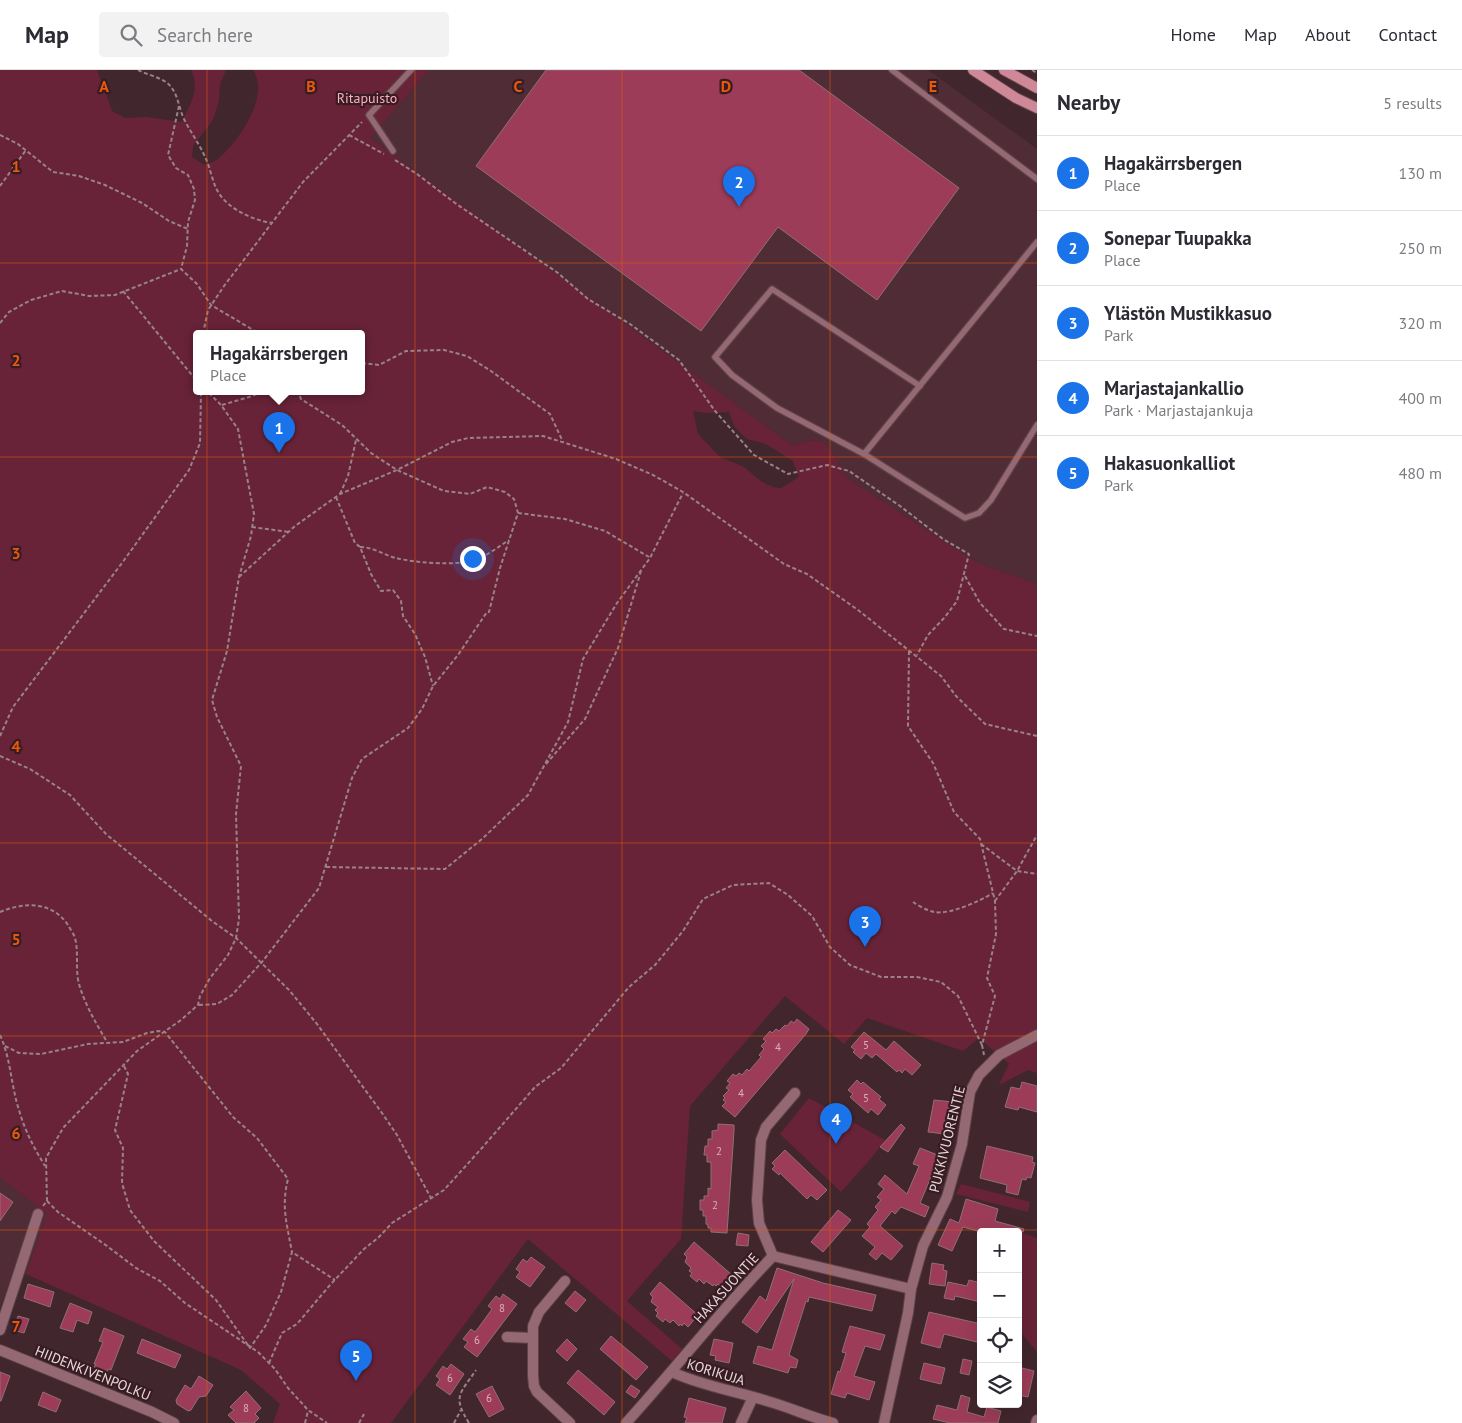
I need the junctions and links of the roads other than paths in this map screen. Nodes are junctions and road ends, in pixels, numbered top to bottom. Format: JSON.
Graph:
{"nodes":[{"id":1,"x":411,"y":70,"type":"edge"},
{"id":2,"x":892,"y":70,"type":"edge"},
{"id":3,"x":907,"y":70,"type":"edge"},
{"id":4,"x":973,"y":70,"type":"edge"},
{"id":5,"x":1004,"y":70,"type":"edge"},
{"id":6,"x":900,"y":76,"type":"junction"},
{"id":7,"x":1037,"y":88,"type":"edge"},
{"id":8,"x":1037,"y":108,"type":"edge"},
{"id":9,"x":393,"y":152,"type":"dead end"},
{"id":10,"x":1037,"y":179,"type":"edge"},
{"id":11,"x":1037,"y":242,"type":"edge"},
{"id":12,"x":920,"y":386,"type":"junction"},
{"id":13,"x":1037,"y":425,"type":"edge"},
{"id":14,"x":864,"y":454,"type":"junction"},
{"id":15,"x":1037,"y":1034,"type":"edge"},
{"id":16,"x":795,"y":1093,"type":"dead end"},
{"id":17,"x":38,"y":1214,"type":"road end"},
{"id":18,"x":773,"y":1256,"type":"junction"},
{"id":19,"x":565,"y":1281,"type":"dead end"},
{"id":20,"x":911,"y":1289,"type":"junction"},
{"id":21,"x":0,"y":1330,"type":"edge"},
{"id":22,"x":507,"y":1337,"type":"dead end"},
{"id":23,"x":533,"y":1338,"type":"junction"},
{"id":24,"x":0,"y":1350,"type":"edge"},
{"id":25,"x":672,"y":1372,"type":"junction"},
{"id":26,"x":753,"y":1397,"type":"junction"},
{"id":27,"x":174,"y":1423,"type":"edge"},
{"id":28,"x":570,"y":1423,"type":"edge"},
{"id":29,"x":626,"y":1423,"type":"edge"},
{"id":30,"x":741,"y":1423,"type":"edge"},
{"id":31,"x":833,"y":1423,"type":"edge"},
{"id":32,"x":884,"y":1423,"type":"edge"}],
"edges":[{"from":1,"to":9,"type":"lane"},
{"from":2,"to":6,"type":"lane"},
{"from":3,"to":6,"type":"lane"},
{"from":4,"to":8,"type":"main road"},
{"from":5,"to":7,"type":"main road"},
{"from":6,"to":10,"type":"lane"},
{"from":11,"to":12,"type":"lane"},
{"from":12,"to":14,"type":"lane"},
{"from":12,"to":14,"type":"lane"},
{"from":13,"to":14,"type":"lane"},
{"from":15,"to":20,"type":"street","name":"PUKKIVUORENTIE"},
{"from":16,"to":18,"type":"street"},
{"from":17,"to":21,"type":"street"},
{"from":18,"to":20,"type":"street","name":"HAKASUONTIE"},
{"from":18,"to":25,"type":"street","name":"HAKASUONTIE"},
{"from":19,"to":23,"type":"street"},
{"from":20,"to":32,"type":"street","name":"PUKKIVUORENTIE"},
{"from":22,"to":23,"type":"street"},
{"from":23,"to":28,"type":"street"},
{"from":24,"to":27,"type":"street","name":"HIIDENKIVENPOLKU"},
{"from":25,"to":26,"type":"street","name":"KORIKUJA"},
{"from":25,"to":29,"type":"street","name":"HAKASUONTIE"},
{"from":26,"to":30,"type":"street","name":"KORIKUJA"},
{"from":26,"to":31,"type":"street","name":"KORIKUJA"}]}
